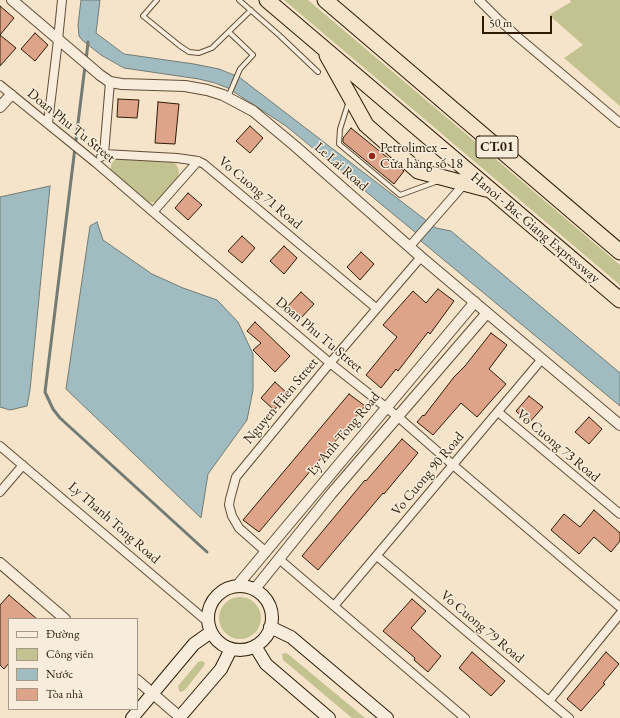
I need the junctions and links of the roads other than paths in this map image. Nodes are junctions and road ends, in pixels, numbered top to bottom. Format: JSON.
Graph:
{"nodes":[{"id":1,"x":12,"y":0,"type":"edge"},
{"id":2,"x":62,"y":0,"type":"edge"},
{"id":3,"x":158,"y":0,"type":"edge"},
{"id":4,"x":239,"y":0,"type":"edge"},
{"id":5,"x":267,"y":0,"type":"edge"},
{"id":6,"x":325,"y":0,"type":"edge"},
{"id":7,"x":338,"y":0,"type":"edge"},
{"id":8,"x":479,"y":0,"type":"edge"},
{"id":9,"x":251,"y":10,"type":"junction"},
{"id":10,"x":229,"y":32,"type":"junction"},
{"id":11,"x":58,"y":40,"type":"junction"},
{"id":12,"x":374,"y":42,"type":"junction"},
{"id":13,"x":322,"y":47,"type":"junction"},
{"id":14,"x":318,"y":72,"type":"dead end"},
{"id":15,"x":110,"y":82,"type":"junction"},
{"id":16,"x":0,"y":86,"type":"edge"},
{"id":17,"x":11,"y":95,"type":"junction"},
{"id":18,"x":228,"y":96,"type":"junction"},
{"id":19,"x":350,"y":97,"type":"junction"},
{"id":20,"x":0,"y":107,"type":"edge"},
{"id":21,"x":48,"y":123,"type":"junction"},
{"id":22,"x":620,"y":123,"type":"edge"},
{"id":23,"x":104,"y":154,"type":"junction"},
{"id":24,"x":198,"y":161,"type":"junction"},
{"id":25,"x":96,"y":162,"type":"junction"},
{"id":26,"x":445,"y":178,"type":"junction"},
{"id":27,"x":465,"y":183,"type":"junction"},
{"id":28,"x":490,"y":190,"type":"junction"},
{"id":29,"x":153,"y":212,"type":"junction"},
{"id":30,"x":410,"y":246,"type":"junction"},
{"id":31,"x":620,"y":252,"type":"edge"},
{"id":32,"x":421,"y":257,"type":"junction"},
{"id":33,"x":620,"y":300,"type":"edge"},
{"id":34,"x":475,"y":302,"type":"junction"},
{"id":35,"x":376,"y":308,"type":"junction"},
{"id":36,"x":487,"y":313,"type":"junction"},
{"id":37,"x":542,"y":359,"type":"junction"},
{"id":38,"x":330,"y":363,"type":"junction"},
{"id":39,"x":386,"y":407,"type":"junction"},
{"id":40,"x":498,"y":412,"type":"junction"},
{"id":41,"x":397,"y":416,"type":"junction"},
{"id":42,"x":620,"y":425,"type":"edge"},
{"id":43,"x":0,"y":446,"type":"edge"},
{"id":44,"x":23,"y":465,"type":"junction"},
{"id":45,"x":453,"y":466,"type":"junction"},
{"id":46,"x":321,"y":485,"type":"junction"},
{"id":47,"x":0,"y":492,"type":"edge"},
{"id":48,"x":331,"y":494,"type":"junction"},
{"id":49,"x":620,"y":514,"type":"edge"},
{"id":50,"x":265,"y":551,"type":"junction"},
{"id":51,"x":377,"y":556,"type":"junction"},
{"id":52,"x":279,"y":559,"type":"junction"},
{"id":53,"x":0,"y":563,"type":"edge"},
{"id":54,"x":236,"y":586,"type":"junction"},
{"id":55,"x":254,"y":590,"type":"junction"},
{"id":56,"x":334,"y":606,"type":"junction"},
{"id":57,"x":620,"y":607,"type":"edge"},
{"id":58,"x":620,"y":614,"type":"edge"},
{"id":59,"x":64,"y":618,"type":"edge"},
{"id":60,"x":270,"y":627,"type":"junction"},
{"id":61,"x":210,"y":628,"type":"junction"},
{"id":62,"x":255,"y":646,"type":"junction"},
{"id":63,"x":231,"y":649,"type":"junction"},
{"id":64,"x":138,"y":681,"type":"edge"},
{"id":65,"x":152,"y":693,"type":"junction"},
{"id":66,"x":549,"y":701,"type":"junction"},
{"id":67,"x":132,"y":718,"type":"edge"},
{"id":68,"x":180,"y":718,"type":"edge"},
{"id":69,"x":329,"y":718,"type":"edge"},
{"id":70,"x":387,"y":718,"type":"edge"},
{"id":71,"x":465,"y":718,"type":"edge"},
{"id":72,"x":569,"y":718,"type":"edge"}],
"edges":[{"from":1,"to":11,"type":"street","name":"Le Lai Road"},
{"from":2,"to":11,"type":"street"},
{"from":3,"to":10,"type":"lane"},
{"from":4,"to":9,"type":"lane"},
{"from":5,"to":13,"type":"highway","name":"Hanoi - Bac Giang Expressway","number":"CT.01"},
{"from":6,"to":12,"type":"highway","number":"CT.01"},
{"from":7,"to":12,"type":"highway"},
{"from":8,"to":22,"type":"street"},
{"from":9,"to":10,"type":"lane"},
{"from":9,"to":14,"type":"lane"},
{"from":10,"to":18,"type":"lane"},
{"from":11,"to":15,"type":"street","name":"Le Lai Road"},
{"from":11,"to":21,"type":"street"},
{"from":12,"to":31,"type":"highway","number":"CT.01"},
{"from":13,"to":19,"type":"highway"},
{"from":13,"to":28,"type":"highway","name":"Hanoi - Bac Giang Expressway","number":"CT.01"},
{"from":15,"to":18,"type":"street","name":"Le Lai Road"},
{"from":15,"to":23,"type":"street"},
{"from":16,"to":17,"type":"street","name":"Doan Phu Tu Street"},
{"from":17,"to":20,"type":"street"},
{"from":17,"to":21,"type":"street","name":"Doan Phu Tu Street"},
{"from":18,"to":30,"type":"street","name":"Le Lai Road"},
{"from":19,"to":26,"type":"highway"},
{"from":19,"to":26,"type":"lane"},
{"from":21,"to":25,"type":"street","name":"Doan Phu Tu Street"},
{"from":23,"to":24,"type":"street","name":"Vo Cuong 71 Road"},
{"from":23,"to":25,"type":"street"},
{"from":24,"to":29,"type":"street"},
{"from":24,"to":35,"type":"street","name":"Vo Cuong 71 Road"},
{"from":25,"to":29,"type":"street","name":"Doan Phu Tu Street"},
{"from":26,"to":27,"type":"highway"},
{"from":27,"to":28,"type":"highway"},
{"from":27,"to":30,"type":"street"},
{"from":28,"to":33,"type":"highway","name":"Hanoi - Bac Giang Expressway","number":"CT.01"},
{"from":29,"to":38,"type":"street","name":"Doan Phu Tu Street"},
{"from":30,"to":32,"type":"street","name":"Le Lai Road"},
{"from":32,"to":34,"type":"street","name":"Le Lai Road"},
{"from":32,"to":35,"type":"street","name":"Nguyen Hien Street"},
{"from":34,"to":36,"type":"street","name":"Le Lai Road"},
{"from":34,"to":39,"type":"street","name":"Ly Anh Tong Road"},
{"from":35,"to":38,"type":"street","name":"Nguyen Hien Street"},
{"from":36,"to":37,"type":"street","name":"Le Lai Road"},
{"from":36,"to":41,"type":"street","name":"Ly Anh Tong Road"},
{"from":37,"to":40,"type":"street","name":"Vo Cuong 90 Road"},
{"from":37,"to":42,"type":"street","name":"Le Lai Road"},
{"from":38,"to":39,"type":"street","name":"Doan Phu Tu Street"},
{"from":38,"to":50,"type":"street","name":"Nguyen Hien Street"},
{"from":39,"to":41,"type":"street","name":"Doan Phu Tu Street"},
{"from":39,"to":46,"type":"street","name":"Ly Anh Tong Road"},
{"from":40,"to":45,"type":"street","name":"Vo Cuong 90 Road"},
{"from":40,"to":49,"type":"street","name":"Vo Cuong 73 Road"},
{"from":41,"to":45,"type":"street","name":"Doan Phu Tu Street"},
{"from":41,"to":48,"type":"street","name":"Ly Anh Tong Road"},
{"from":43,"to":44,"type":"street","name":"Ly Thanh Tong Road"},
{"from":44,"to":47,"type":"street"},
{"from":44,"to":61,"type":"street","name":"Ly Thanh Tong Road"},
{"from":45,"to":51,"type":"street","name":"Vo Cuong 90 Road"},
{"from":45,"to":57,"type":"street","name":"Doan Phu Tu Street"},
{"from":46,"to":48,"type":"street"},
{"from":46,"to":50,"type":"street","name":"Ly Anh Tong Road"},
{"from":48,"to":52,"type":"street","name":"Ly Anh Tong Road"},
{"from":50,"to":54,"type":"street","name":"Ly Anh Tong Road"},
{"from":51,"to":56,"type":"street","name":"Vo Cuong 90 Road"},
{"from":51,"to":66,"type":"street","name":"Vo Cuong 79 Road"},
{"from":52,"to":55,"type":"street","name":"Ly Anh Tong Road"},
{"from":52,"to":56,"type":"street"},
{"from":53,"to":59,"type":"street"},
{"from":54,"to":55,"type":"main road"},
{"from":54,"to":61,"type":"main road"},
{"from":55,"to":60,"type":"main road"},
{"from":56,"to":71,"type":"street"},
{"from":58,"to":66,"type":"street"},
{"from":60,"to":62,"type":"main road"},
{"from":60,"to":70,"type":"main road"},
{"from":61,"to":63,"type":"main road"},
{"from":61,"to":65,"type":"main road"},
{"from":62,"to":63,"type":"main road"},
{"from":62,"to":69,"type":"main road"},
{"from":63,"to":68,"type":"main road"},
{"from":64,"to":65,"type":"street"},
{"from":65,"to":67,"type":"main road"},
{"from":65,"to":68,"type":"street"},
{"from":66,"to":72,"type":"street","name":"Vo Cuong 79 Road"}]}
